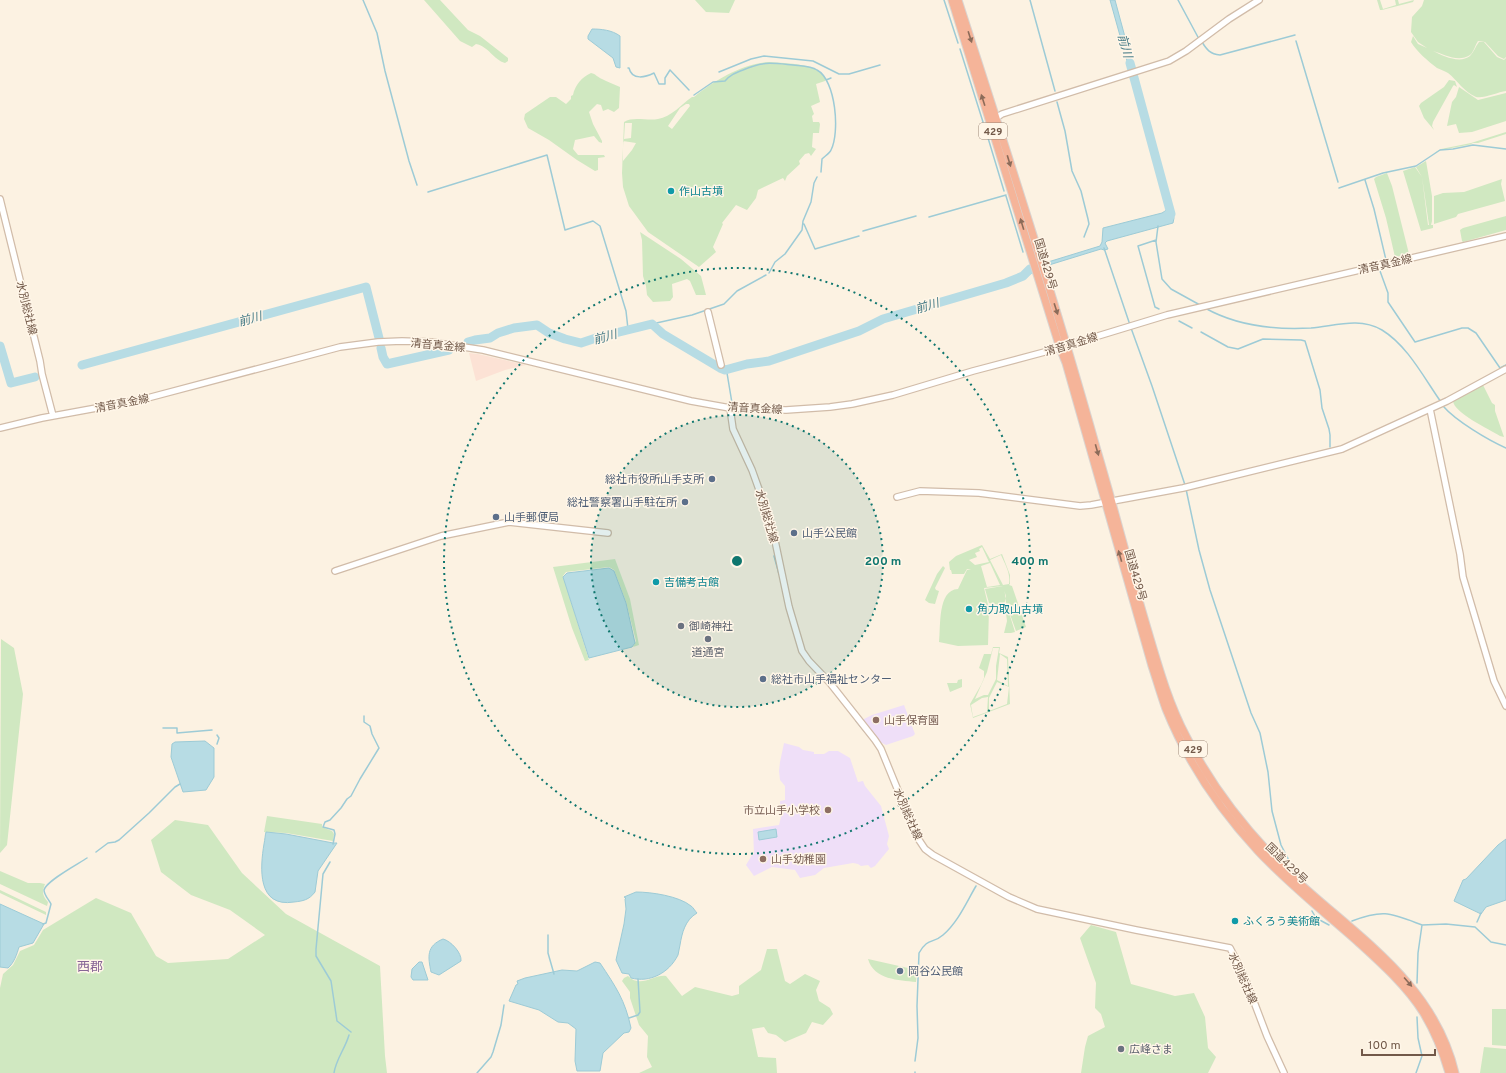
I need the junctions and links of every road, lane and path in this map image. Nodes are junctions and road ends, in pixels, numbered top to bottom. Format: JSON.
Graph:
{"nodes":[{"id":1,"x":952,"y":0,"type":"edge"},
{"id":2,"x":958,"y":0,"type":"edge"},
{"id":3,"x":1259,"y":0,"type":"edge"},
{"id":4,"x":996,"y":118,"type":"junction"},
{"id":5,"x":0,"y":199,"type":"edge"},
{"id":6,"x":1506,"y":236,"type":"edge"},
{"id":7,"x":1037,"y":260,"type":"junction"},
{"id":8,"x":1041,"y":273,"type":"junction"},
{"id":9,"x":708,"y":312,"type":"dead end"},
{"id":10,"x":1068,"y":345,"type":"junction"},
{"id":11,"x":1060,"y":348,"type":"junction"},
{"id":12,"x":722,"y":365,"type":"dead end"},
{"id":13,"x":1506,"y":369,"type":"edge"},
{"id":14,"x":730,"y":408,"type":"junction"},
{"id":15,"x":1430,"y":410,"type":"junction"},
{"id":16,"x":53,"y":416,"type":"junction"},
{"id":17,"x":0,"y":428,"type":"edge"},
{"id":18,"x":897,"y":496,"type":"dead end"},
{"id":19,"x":1108,"y":502,"type":"junction"},
{"id":20,"x":608,"y":533,"type":"dead end"},
{"id":21,"x":335,"y":571,"type":"dead end"},
{"id":22,"x":1506,"y":706,"type":"edge"},
{"id":23,"x":1284,"y":1073,"type":"edge"},
{"id":24,"x":1449,"y":1073,"type":"edge"},
{"id":25,"x":1455,"y":1073,"type":"edge"}],
"edges":[{"from":7,"to":1,"type":"highway","name":"国道429号","number":"429","one_way":true},
{"from":2,"to":4,"type":"highway","name":"国道429号","number":"429","one_way":true},
{"from":3,"to":4,"type":"main road"},
{"from":4,"to":7,"type":"highway","name":"国道429号","number":"429","one_way":true},
{"from":5,"to":16,"type":"main road","name":"水別総社線"},
{"from":6,"to":10,"type":"main road","name":"清音真金線"},
{"from":7,"to":8,"type":"highway","name":"国道429号","number":"429"},
{"from":8,"to":10,"type":"highway","name":"国道429号","number":"429","one_way":true},
{"from":8,"to":11,"type":"highway","name":"国道429号","number":"429"},
{"from":9,"to":12,"type":"main road"},
{"from":10,"to":11,"type":"main road","name":"清音真金線"},
{"from":10,"to":19,"type":"highway","name":"国道429号","number":"429","one_way":true},
{"from":11,"to":14,"type":"main road","name":"清音真金線"},
{"from":11,"to":19,"type":"highway","name":"国道429号","number":"429"},
{"from":13,"to":15,"type":"main road"},
{"from":14,"to":16,"type":"main road","name":"清音真金線"},
{"from":14,"to":23,"type":"main road","name":"水別総社線"},
{"from":15,"to":19,"type":"main road"},
{"from":15,"to":22,"type":"main road"},
{"from":16,"to":17,"type":"main road","name":"清音真金線"},
{"from":18,"to":19,"type":"main road"},
{"from":24,"to":19,"type":"highway","name":"国道429号","number":"429","one_way":true},
{"from":19,"to":25,"type":"highway","name":"国道429号","number":"429","one_way":true},
{"from":20,"to":21,"type":"main road"}]}
